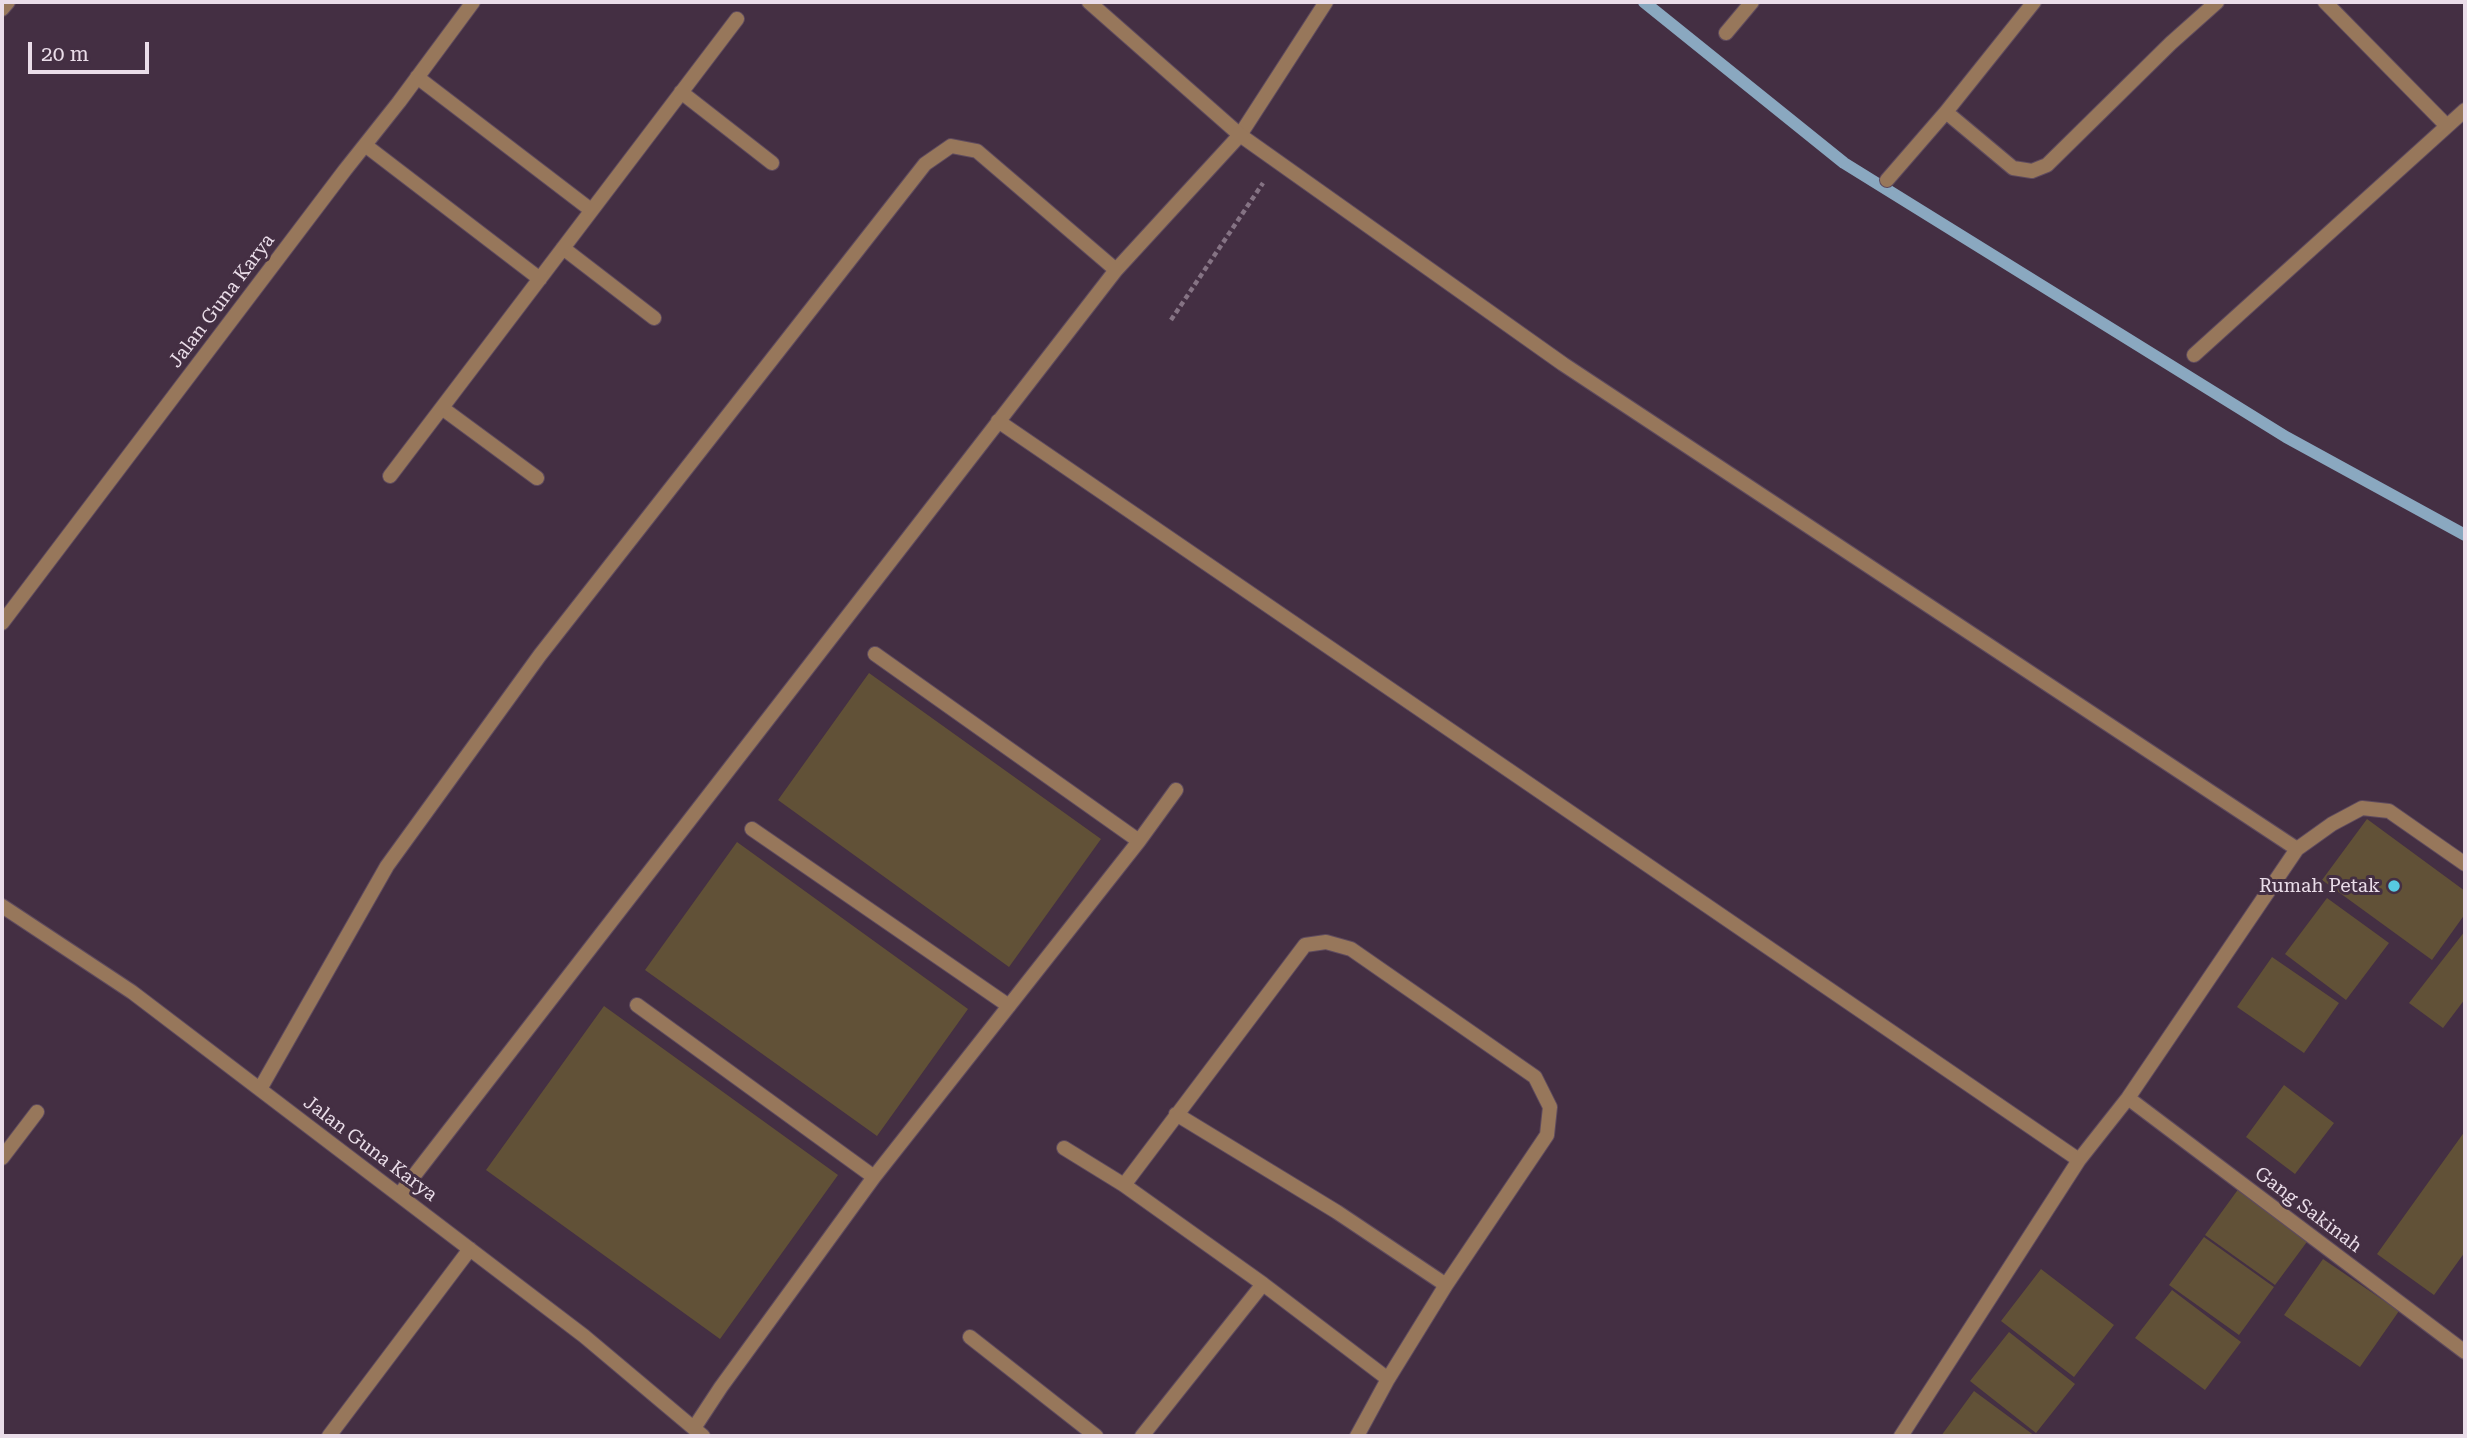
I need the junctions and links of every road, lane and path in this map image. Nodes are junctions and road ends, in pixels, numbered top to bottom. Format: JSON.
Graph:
{"nodes":[{"id":1,"x":8,"y":2,"type":"edge"},
{"id":2,"x":472,"y":2,"type":"edge"},
{"id":3,"x":1089,"y":2,"type":"edge"},
{"id":4,"x":1326,"y":2,"type":"edge"},
{"id":5,"x":1752,"y":2,"type":"edge"},
{"id":6,"x":2034,"y":2,"type":"edge"},
{"id":7,"x":2217,"y":2,"type":"edge"},
{"id":8,"x":2325,"y":2,"type":"edge"},
{"id":9,"x":2,"y":9,"type":"edge"},
{"id":10,"x":737,"y":19,"type":"dead end"},
{"id":11,"x":1726,"y":33,"type":"dead end"},
{"id":12,"x":417,"y":77,"type":"junction"},
{"id":13,"x":681,"y":92,"type":"junction"},
{"id":14,"x":2465,"y":110,"type":"edge"},
{"id":15,"x":1946,"y":112,"type":"junction"},
{"id":16,"x":2446,"y":125,"type":"junction"},
{"id":17,"x":1240,"y":135,"type":"junction"},
{"id":18,"x":365,"y":145,"type":"junction"},
{"id":19,"x":1277,"y":162,"type":"junction"},
{"id":20,"x":772,"y":163,"type":"dead end"},
{"id":21,"x":1887,"y":180,"type":"dead end"},
{"id":22,"x":592,"y":210,"type":"junction"},
{"id":23,"x":563,"y":248,"type":"junction"},
{"id":24,"x":1115,"y":270,"type":"junction"},
{"id":25,"x":540,"y":279,"type":"junction"},
{"id":26,"x":654,"y":318,"type":"dead end"},
{"id":27,"x":1171,"y":320,"type":"dead end"},
{"id":28,"x":2194,"y":355,"type":"dead end"},
{"id":29,"x":442,"y":408,"type":"junction"},
{"id":30,"x":998,"y":421,"type":"junction"},
{"id":31,"x":390,"y":476,"type":"dead end"},
{"id":32,"x":537,"y":478,"type":"dead end"},
{"id":33,"x":2,"y":624,"type":"edge"},
{"id":34,"x":875,"y":654,"type":"dead end"},
{"id":35,"x":1176,"y":790,"type":"dead end"},
{"id":36,"x":752,"y":829,"type":"dead end"},
{"id":37,"x":1139,"y":841,"type":"junction"},
{"id":38,"x":2297,"y":849,"type":"junction"},
{"id":39,"x":2465,"y":864,"type":"edge"},
{"id":40,"x":2,"y":906,"type":"edge"},
{"id":41,"x":636,"y":1005,"type":"dead end"},
{"id":42,"x":1009,"y":1006,"type":"junction"},
{"id":43,"x":260,"y":1089,"type":"junction"},
{"id":44,"x":2128,"y":1098,"type":"junction"},
{"id":45,"x":37,"y":1112,"type":"dead end"},
{"id":46,"x":1176,"y":1114,"type":"junction"},
{"id":47,"x":1064,"y":1148,"type":"dead end"},
{"id":48,"x":2,"y":1158,"type":"edge"},
{"id":49,"x":2078,"y":1160,"type":"junction"},
{"id":50,"x":874,"y":1177,"type":"junction"},
{"id":51,"x":1124,"y":1185,"type":"junction"},
{"id":52,"x":399,"y":1195,"type":"junction"},
{"id":53,"x":470,"y":1250,"type":"junction"},
{"id":54,"x":1263,"y":1284,"type":"junction"},
{"id":55,"x":1446,"y":1285,"type":"junction"},
{"id":56,"x":970,"y":1337,"type":"dead end"},
{"id":57,"x":2465,"y":1352,"type":"edge"},
{"id":58,"x":1388,"y":1378,"type":"junction"},
{"id":59,"x":699,"y":1432,"type":"edge"},
{"id":60,"x":329,"y":1436,"type":"edge"},
{"id":61,"x":1096,"y":1436,"type":"edge"},
{"id":62,"x":1142,"y":1436,"type":"edge"},
{"id":63,"x":1357,"y":1436,"type":"edge"},
{"id":64,"x":1901,"y":1436,"type":"edge"}],
"edges":[{"from":1,"to":9,"type":"street"},
{"from":2,"to":12,"type":"street","name":"Jalan Guna Karya"},
{"from":3,"to":17,"type":"street"},
{"from":4,"to":17,"type":"street"},
{"from":5,"to":11,"type":"street"},
{"from":6,"to":15,"type":"street"},
{"from":7,"to":15,"type":"street"},
{"from":8,"to":16,"type":"street"},
{"from":10,"to":13,"type":"street"},
{"from":12,"to":18,"type":"street","name":"Jalan Guna Karya"},
{"from":12,"to":22,"type":"street"},
{"from":13,"to":20,"type":"street"},
{"from":13,"to":22,"type":"street"},
{"from":14,"to":16,"type":"street"},
{"from":15,"to":21,"type":"street"},
{"from":16,"to":28,"type":"street"},
{"from":17,"to":19,"type":"street"},
{"from":17,"to":24,"type":"street"},
{"from":18,"to":25,"type":"street"},
{"from":18,"to":33,"type":"street","name":"Jalan Guna Karya"},
{"from":19,"to":27,"type":"path"},
{"from":19,"to":38,"type":"street"},
{"from":22,"to":23,"type":"street"},
{"from":23,"to":25,"type":"street"},
{"from":23,"to":26,"type":"street"},
{"from":24,"to":30,"type":"street"},
{"from":24,"to":43,"type":"street"},
{"from":25,"to":29,"type":"street"},
{"from":29,"to":31,"type":"street"},
{"from":29,"to":32,"type":"street"},
{"from":30,"to":49,"type":"street"},
{"from":30,"to":52,"type":"street"},
{"from":34,"to":37,"type":"street"},
{"from":35,"to":37,"type":"street"},
{"from":36,"to":42,"type":"street"},
{"from":37,"to":42,"type":"street"},
{"from":38,"to":39,"type":"street"},
{"from":38,"to":44,"type":"street"},
{"from":40,"to":43,"type":"street","name":"Jalan Guna Karya"},
{"from":41,"to":50,"type":"street"},
{"from":42,"to":50,"type":"street"},
{"from":43,"to":52,"type":"street","name":"Jalan Guna Karya"},
{"from":44,"to":49,"type":"street"},
{"from":44,"to":57,"type":"street","name":"Gang Sakinah"},
{"from":45,"to":48,"type":"street"},
{"from":46,"to":51,"type":"street"},
{"from":46,"to":55,"type":"street"},
{"from":46,"to":55,"type":"street"},
{"from":47,"to":51,"type":"street"},
{"from":49,"to":64,"type":"street"},
{"from":50,"to":59,"type":"street"},
{"from":51,"to":54,"type":"street"},
{"from":52,"to":53,"type":"street","name":"Jalan Guna Karya"},
{"from":53,"to":59,"type":"street","name":"Jalan Guna Karya"},
{"from":53,"to":60,"type":"street"},
{"from":54,"to":58,"type":"street"},
{"from":54,"to":62,"type":"street"},
{"from":55,"to":58,"type":"street"},
{"from":56,"to":61,"type":"street"},
{"from":58,"to":63,"type":"street"}]}
